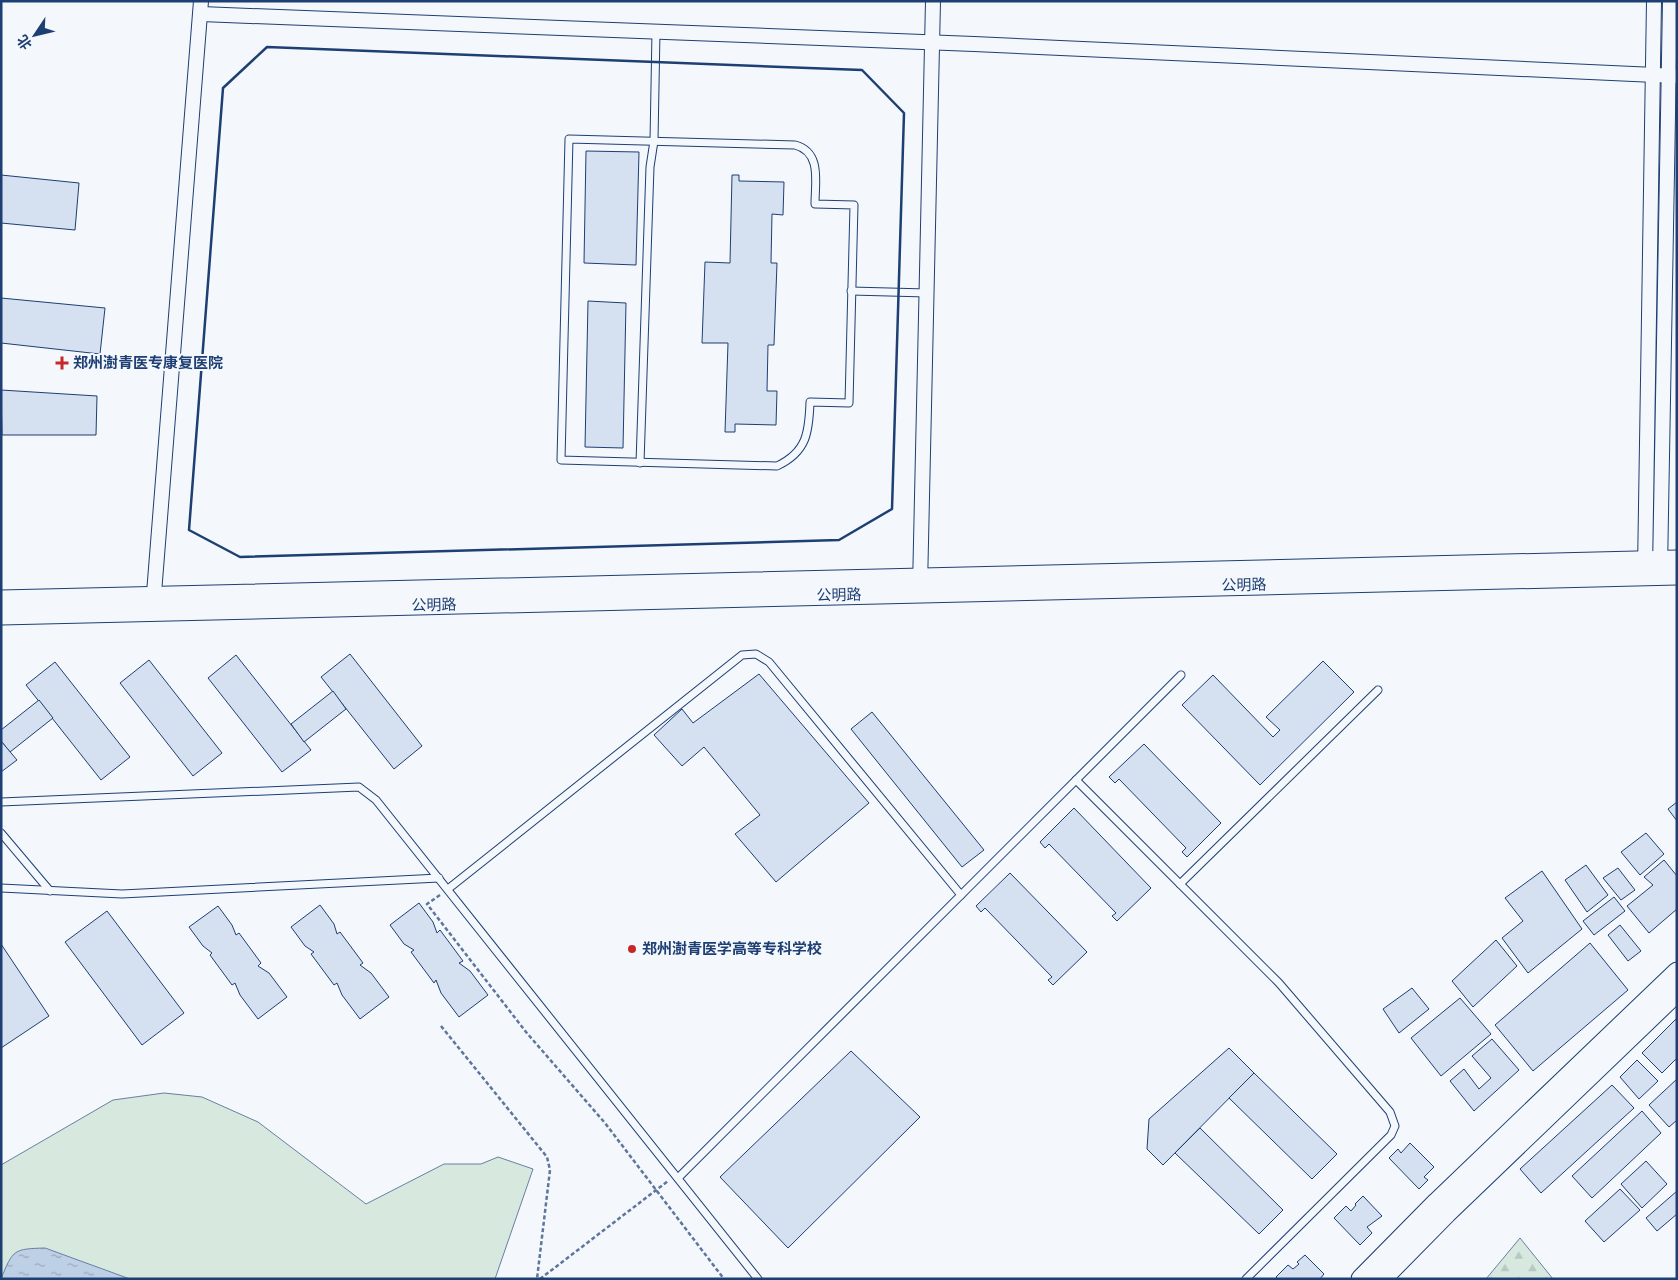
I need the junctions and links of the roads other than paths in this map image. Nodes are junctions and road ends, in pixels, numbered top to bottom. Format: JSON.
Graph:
{"nodes":[{"id":1,"x":933,"y":1,"type":"edge"},
{"id":2,"x":1654,"y":1,"type":"edge"},
{"id":3,"x":1670,"y":1,"type":"edge"},
{"id":4,"x":201,"y":8,"type":"edge"},
{"id":5,"x":656,"y":31,"type":"junction"},
{"id":6,"x":932,"y":42,"type":"junction"},
{"id":7,"x":1653,"y":75,"type":"junction"},
{"id":8,"x":1673,"y":76,"type":"edge"},
{"id":9,"x":654,"y":141,"type":"junction"},
{"id":10,"x":851,"y":291,"type":"junction"},
{"id":11,"x":927,"y":293,"type":"junction"},
{"id":12,"x":640,"y":463,"type":"junction"},
{"id":13,"x":1661,"y":568,"type":"edge"},
{"id":14,"x":920,"y":585,"type":"junction"},
{"id":15,"x":1,"y":600,"type":"edge"},
{"id":16,"x":153,"y":604,"type":"junction"},
{"id":17,"x":1,"y":616,"type":"edge"},
{"id":18,"x":1181,"y":675,"type":"dead end"},
{"id":19,"x":1378,"y":690,"type":"dead end"},
{"id":20,"x":1076,"y":780,"type":"junction"},
{"id":21,"x":1,"y":802,"type":"edge"},
{"id":22,"x":1,"y":833,"type":"edge"},
{"id":23,"x":439,"y":878,"type":"junction"},
{"id":24,"x":1180,"y":884,"type":"junction"},
{"id":25,"x":1,"y":888,"type":"edge"},
{"id":26,"x":448,"y":889,"type":"junction"},
{"id":27,"x":50,"y":891,"type":"junction"},
{"id":28,"x":961,"y":895,"type":"junction"},
{"id":29,"x":1677,"y":972,"type":"edge"},
{"id":30,"x":1677,"y":992,"type":"edge"},
{"id":31,"x":677,"y":1176,"type":"junction"},
{"id":32,"x":758,"y":1279,"type":"edge"},
{"id":33,"x":1246,"y":1279,"type":"edge"},
{"id":34,"x":1361,"y":1279,"type":"edge"},
{"id":35,"x":1382,"y":1279,"type":"edge"}],
"edges":[{"from":1,"to":6,"type":"street"},
{"from":2,"to":7,"type":"street"},
{"from":3,"to":8,"type":"street"},
{"from":4,"to":5,"type":"street"},
{"from":4,"to":16,"type":"street"},
{"from":5,"to":6,"type":"street"},
{"from":5,"to":9,"type":"lane"},
{"from":6,"to":7,"type":"street"},
{"from":6,"to":11,"type":"street"},
{"from":7,"to":8,"type":"street"},
{"from":7,"to":13,"type":"street"},
{"from":8,"to":13,"type":"street"},
{"from":9,"to":10,"type":"lane"},
{"from":9,"to":12,"type":"lane"},
{"from":9,"to":12,"type":"lane"},
{"from":10,"to":11,"type":"lane"},
{"from":10,"to":12,"type":"lane"},
{"from":11,"to":14,"type":"street"},
{"from":13,"to":14,"type":"street","name":"公明路"},
{"from":14,"to":16,"type":"street","name":"公明路"},
{"from":15,"to":16,"type":"street","name":"公明路"},
{"from":16,"to":17,"type":"street","name":"公明路"},
{"from":18,"to":20,"type":"lane"},
{"from":19,"to":24,"type":"lane"},
{"from":20,"to":24,"type":"lane"},
{"from":20,"to":28,"type":"lane"},
{"from":21,"to":23,"type":"lane"},
{"from":22,"to":27,"type":"lane"},
{"from":23,"to":26,"type":"lane"},
{"from":23,"to":27,"type":"lane"},
{"from":24,"to":33,"type":"lane"},
{"from":25,"to":27,"type":"lane"},
{"from":26,"to":28,"type":"lane"},
{"from":26,"to":31,"type":"lane"},
{"from":28,"to":31,"type":"lane"},
{"from":29,"to":34,"type":"street"},
{"from":30,"to":35,"type":"street"},
{"from":31,"to":32,"type":"lane"}]}
